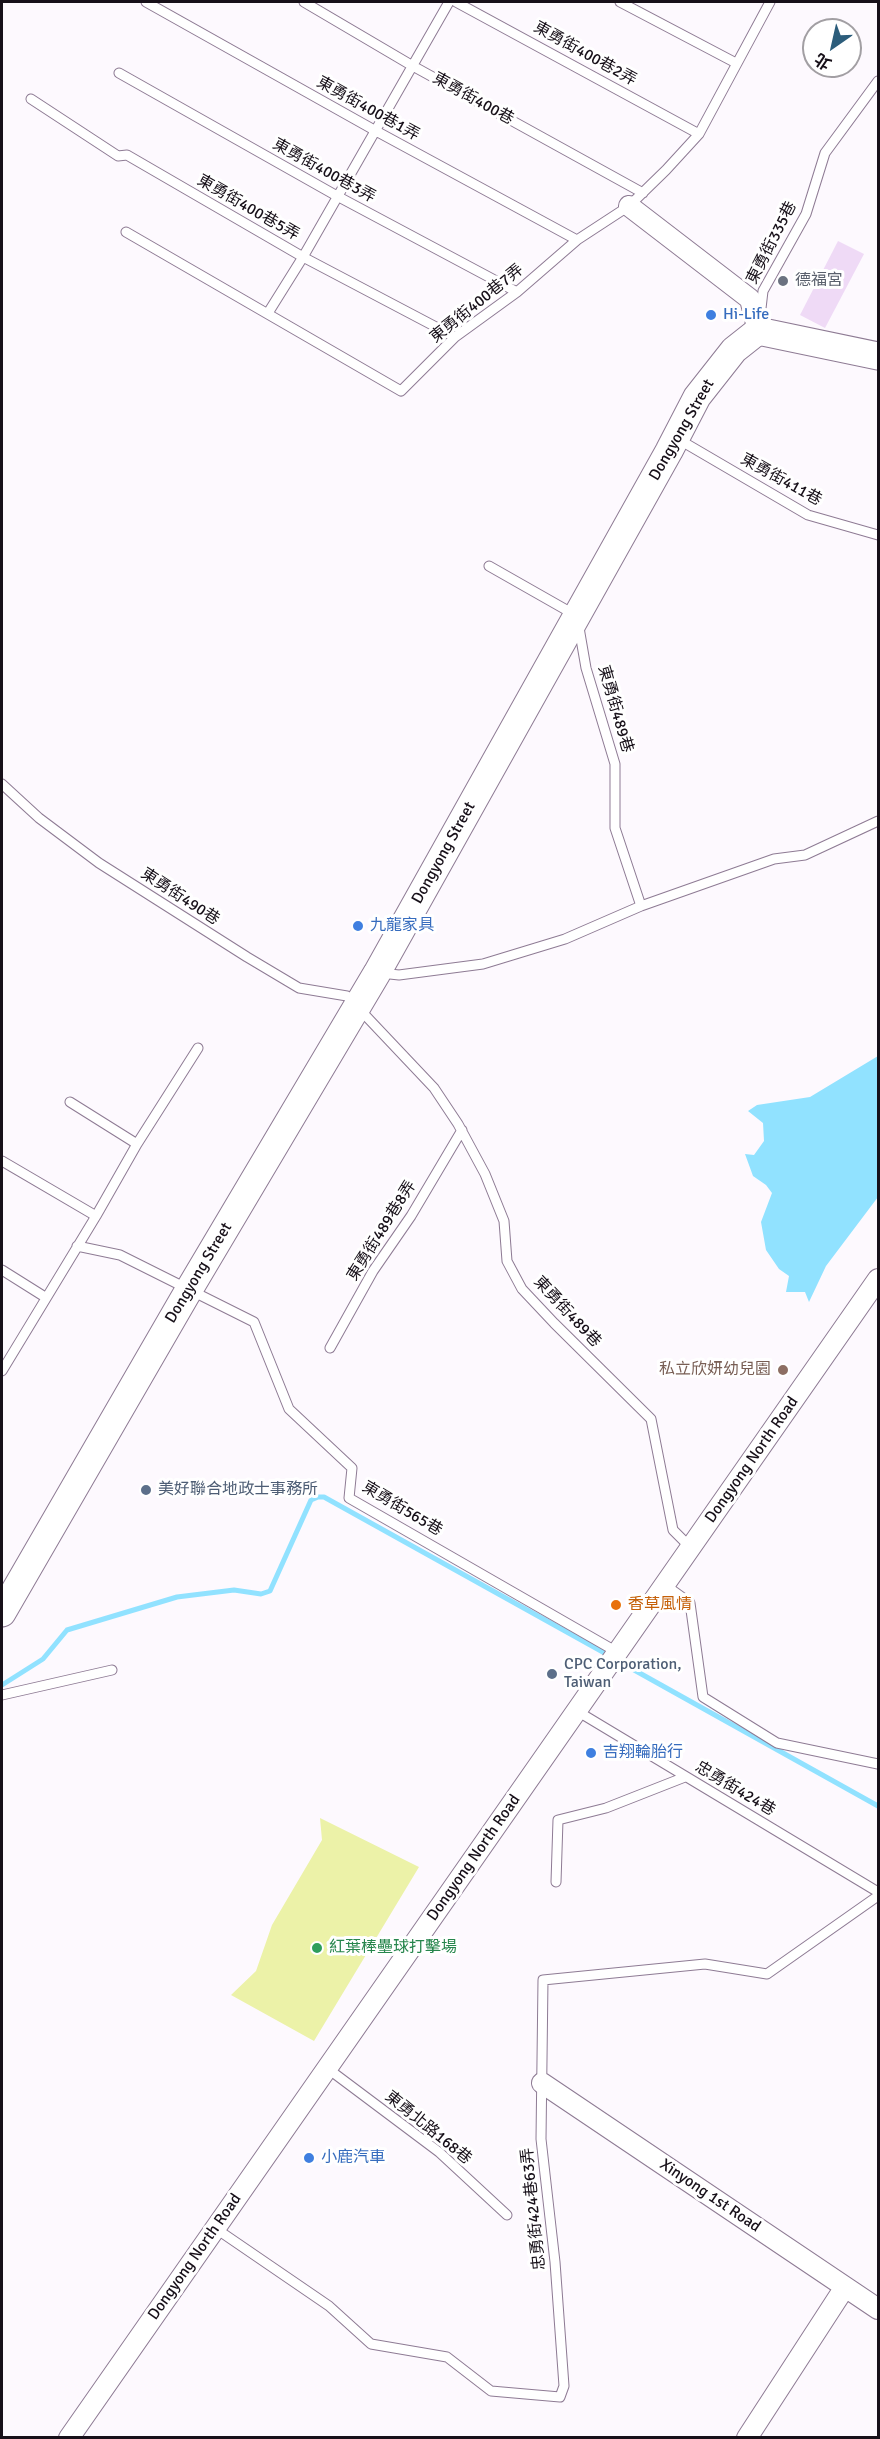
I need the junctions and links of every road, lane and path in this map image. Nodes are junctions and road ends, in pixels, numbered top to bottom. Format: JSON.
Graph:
{"nodes":[{"id":1,"x":146,"y":2,"type":"edge"},
{"id":2,"x":304,"y":2,"type":"edge"},
{"id":3,"x":448,"y":2,"type":"edge"},
{"id":4,"x":456,"y":2,"type":"edge"},
{"id":5,"x":620,"y":2,"type":"edge"},
{"id":6,"x":768,"y":2,"type":"edge"},
{"id":7,"x":736,"y":63,"type":"junction"},
{"id":8,"x":411,"y":65,"type":"junction"},
{"id":9,"x":119,"y":73,"type":"dead end"},
{"id":10,"x":879,"y":81,"type":"edge"},
{"id":11,"x":31,"y":99,"type":"dead end"},
{"id":12,"x":376,"y":131,"type":"junction"},
{"id":13,"x":699,"y":134,"type":"junction"},
{"id":14,"x":337,"y":196,"type":"junction"},
{"id":15,"x":636,"y":199,"type":"junction"},
{"id":16,"x":126,"y":232,"type":"dead end"},
{"id":17,"x":577,"y":240,"type":"junction"},
{"id":18,"x":303,"y":257,"type":"junction"},
{"id":19,"x":517,"y":292,"type":"junction"},
{"id":20,"x":268,"y":313,"type":"junction"},
{"id":21,"x":758,"y":331,"type":"junction"},
{"id":22,"x":455,"y":337,"type":"junction"},
{"id":23,"x":879,"y":356,"type":"edge"},
{"id":24,"x":676,"y":438,"type":"junction"},
{"id":25,"x":879,"y":535,"type":"edge"},
{"id":26,"x":489,"y":566,"type":"dead end"},
{"id":27,"x":577,"y":616,"type":"junction"},
{"id":28,"x":2,"y":784,"type":"edge"},
{"id":29,"x":879,"y":820,"type":"edge"},
{"id":30,"x":641,"y":906,"type":"junction"},
{"id":31,"x":377,"y":973,"type":"junction"},
{"id":32,"x":356,"y":1007,"type":"junction"},
{"id":33,"x":198,"y":1048,"type":"dead end"},
{"id":34,"x":70,"y":1102,"type":"dead end"},
{"id":35,"x":462,"y":1130,"type":"junction"},
{"id":36,"x":137,"y":1144,"type":"junction"},
{"id":37,"x":2,"y":1161,"type":"edge"},
{"id":38,"x":96,"y":1216,"type":"junction"},
{"id":39,"x":77,"y":1246,"type":"junction"},
{"id":40,"x":2,"y":1270,"type":"edge"},
{"id":41,"x":878,"y":1280,"type":"edge"},
{"id":42,"x":190,"y":1288,"type":"junction"},
{"id":43,"x":45,"y":1297,"type":"junction"},
{"id":44,"x":330,"y":1348,"type":"dead end"},
{"id":45,"x":2,"y":1367,"type":"edge"},
{"id":46,"x":691,"y":1548,"type":"junction"},
{"id":47,"x":665,"y":1585,"type":"junction"},
{"id":48,"x":2,"y":1613,"type":"edge"},
{"id":49,"x":613,"y":1658,"type":"junction"},
{"id":50,"x":112,"y":1670,"type":"dead end"},
{"id":51,"x":2,"y":1695,"type":"edge"},
{"id":52,"x":577,"y":1711,"type":"junction"},
{"id":53,"x":879,"y":1764,"type":"edge"},
{"id":54,"x":685,"y":1777,"type":"junction"},
{"id":55,"x":556,"y":1882,"type":"dead end"},
{"id":56,"x":879,"y":1894,"type":"edge"},
{"id":57,"x":327,"y":2068,"type":"junction"},
{"id":58,"x":542,"y":2082,"type":"junction"},
{"id":59,"x":507,"y":2215,"type":"dead end"},
{"id":60,"x":215,"y":2228,"type":"junction"},
{"id":61,"x":845,"y":2287,"type":"junction"},
{"id":62,"x":879,"y":2309,"type":"edge"},
{"id":63,"x":69,"y":2438,"type":"edge"},
{"id":64,"x":747,"y":2438,"type":"edge"}],
"edges":[{"from":1,"to":12,"type":"lane","name":"東勇街400巷1弄"},
{"from":2,"to":8,"type":"lane","name":"東勇街400巷"},
{"from":3,"to":8,"type":"lane"},
{"from":4,"to":13,"type":"lane","name":"東勇街400巷2弄"},
{"from":5,"to":7,"type":"lane"},
{"from":6,"to":7,"type":"lane","name":"東勇街400巷7弄"},
{"from":7,"to":13,"type":"lane","name":"東勇街400巷7弄"},
{"from":8,"to":12,"type":"lane"},
{"from":8,"to":15,"type":"lane","name":"東勇街400巷"},
{"from":9,"to":14,"type":"lane","name":"東勇街400巷3弄"},
{"from":10,"to":21,"type":"lane","name":"東勇街335巷"},
{"from":11,"to":18,"type":"lane","name":"東勇街400巷5弄"},
{"from":12,"to":14,"type":"lane"},
{"from":12,"to":17,"type":"lane","name":"東勇街400巷1弄"},
{"from":13,"to":15,"type":"lane","name":"東勇街400巷7弄"},
{"from":14,"to":18,"type":"lane"},
{"from":14,"to":19,"type":"lane","name":"東勇街400巷3弄"},
{"from":15,"to":17,"type":"lane","name":"東勇街400巷7弄"},
{"from":15,"to":21,"type":"street","name":"東勇街400巷"},
{"from":16,"to":20,"type":"lane","name":"東勇街400巷7弄"},
{"from":17,"to":19,"type":"lane","name":"東勇街400巷7弄"},
{"from":18,"to":20,"type":"lane"},
{"from":18,"to":22,"type":"lane","name":"東勇街400巷5弄"},
{"from":19,"to":22,"type":"lane","name":"東勇街400巷7弄"},
{"from":20,"to":22,"type":"lane","name":"東勇街400巷7弄"},
{"from":21,"to":23,"type":"street"},
{"from":21,"to":24,"type":"street","name":"Dongyong Street"},
{"from":24,"to":25,"type":"lane","name":"東勇街411巷"},
{"from":24,"to":27,"type":"street","name":"Dongyong Street"},
{"from":26,"to":27,"type":"lane"},
{"from":27,"to":30,"type":"lane","name":"東勇街489巷"},
{"from":27,"to":31,"type":"street","name":"Dongyong Street"},
{"from":28,"to":32,"type":"lane","name":"東勇街490巷"},
{"from":29,"to":30,"type":"lane"},
{"from":30,"to":31,"type":"lane"},
{"from":31,"to":32,"type":"street","name":"Dongyong Street"},
{"from":32,"to":35,"type":"lane","name":"東勇街489巷"},
{"from":32,"to":42,"type":"street","name":"Dongyong Street"},
{"from":33,"to":36,"type":"lane"},
{"from":34,"to":36,"type":"lane"},
{"from":35,"to":44,"type":"lane","name":"東勇街489巷8弄"},
{"from":35,"to":46,"type":"lane","name":"東勇街489巷"},
{"from":36,"to":38,"type":"lane"},
{"from":37,"to":38,"type":"lane"},
{"from":38,"to":39,"type":"lane"},
{"from":39,"to":42,"type":"lane"},
{"from":39,"to":43,"type":"lane"},
{"from":40,"to":43,"type":"lane"},
{"from":41,"to":46,"type":"street","name":"Dongyong North Road"},
{"from":42,"to":48,"type":"street","name":"Dongyong Street"},
{"from":42,"to":49,"type":"lane","name":"東勇街565巷"},
{"from":43,"to":45,"type":"lane"},
{"from":46,"to":47,"type":"street","name":"Dongyong North Road"},
{"from":47,"to":49,"type":"street","name":"Dongyong North Road"},
{"from":47,"to":53,"type":"lane"},
{"from":49,"to":52,"type":"street","name":"Dongyong North Road"},
{"from":50,"to":51,"type":"lane"},
{"from":52,"to":54,"type":"lane","name":"忠勇街424巷"},
{"from":52,"to":57,"type":"street","name":"Dongyong North Road"},
{"from":54,"to":55,"type":"lane"},
{"from":54,"to":56,"type":"lane","name":"忠勇街424巷"},
{"from":56,"to":58,"type":"lane","name":"忠勇街424巷63弄"},
{"from":57,"to":59,"type":"lane","name":"東勇北路168巷"},
{"from":57,"to":60,"type":"street","name":"Dongyong North Road"},
{"from":58,"to":60,"type":"lane","name":"忠勇街424巷63弄"},
{"from":58,"to":61,"type":"street","name":"Xinyong 1st Road"},
{"from":60,"to":63,"type":"street","name":"Dongyong North Road"},
{"from":61,"to":62,"type":"street","name":"Xinyong 1st Road"},
{"from":61,"to":64,"type":"street"}]}
